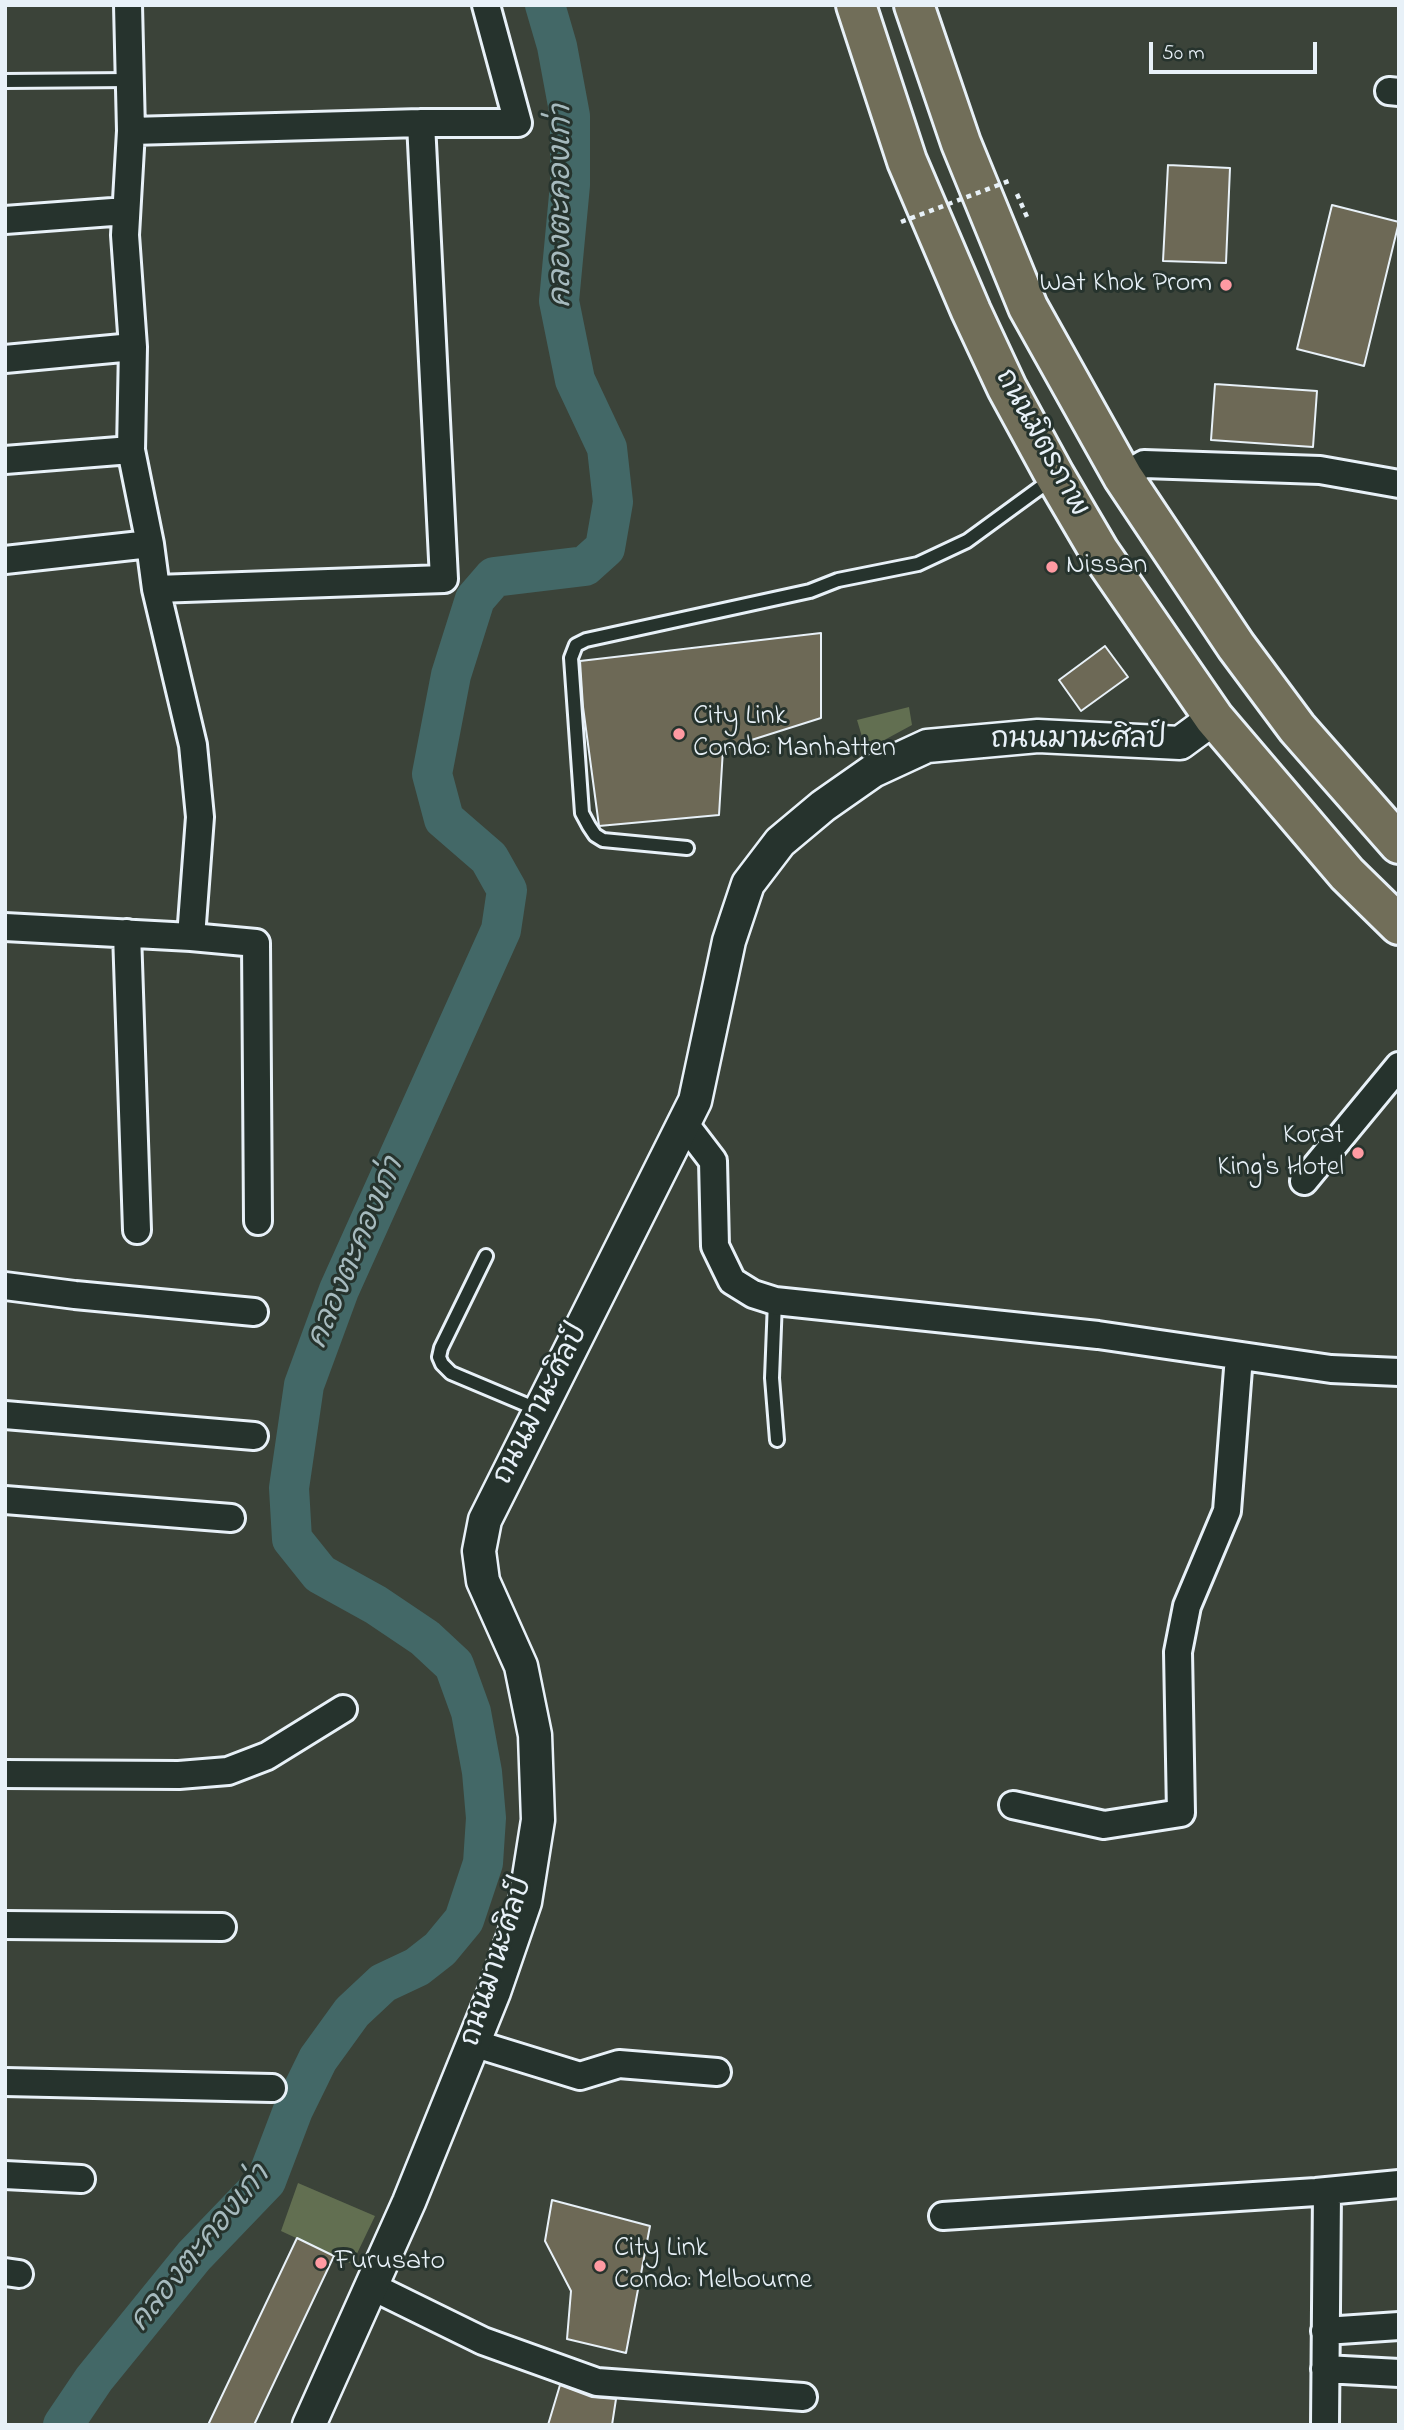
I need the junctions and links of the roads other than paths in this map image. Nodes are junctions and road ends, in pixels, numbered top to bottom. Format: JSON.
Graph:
{"nodes":[{"id":1,"x":128,"y":5,"type":"edge"},
{"id":2,"x":486,"y":5,"type":"edge"},
{"id":3,"x":856,"y":5,"type":"edge"},
{"id":4,"x":914,"y":5,"type":"edge"},
{"id":5,"x":130,"y":80,"type":"junction"},
{"id":6,"x":5,"y":81,"type":"edge"},
{"id":7,"x":421,"y":122,"type":"junction"},
{"id":8,"x":131,"y":131,"type":"junction"},
{"id":9,"x":125,"y":211,"type":"junction"},
{"id":10,"x":5,"y":220,"type":"edge"},
{"id":11,"x":133,"y":347,"type":"junction"},
{"id":12,"x":5,"y":359,"type":"edge"},
{"id":13,"x":131,"y":450,"type":"junction"},
{"id":14,"x":5,"y":460,"type":"edge"},
{"id":15,"x":1055,"y":476,"type":"junction"},
{"id":16,"x":1123,"y":477,"type":"junction"},
{"id":17,"x":1399,"y":484,"type":"edge"},
{"id":18,"x":150,"y":544,"type":"junction"},
{"id":19,"x":5,"y":560,"type":"edge"},
{"id":20,"x":156,"y":589,"type":"junction"},
{"id":21,"x":1214,"y":718,"type":"junction"},
{"id":22,"x":1399,"y":844,"type":"edge"},
{"id":23,"x":687,"y":848,"type":"dead end"},
{"id":24,"x":1399,"y":925,"type":"edge"},
{"id":25,"x":5,"y":928,"type":"edge"},
{"id":26,"x":127,"y":933,"type":"junction"},
{"id":27,"x":191,"y":937,"type":"junction"},
{"id":28,"x":1399,"y":1066,"type":"edge"},
{"id":29,"x":684,"y":1123,"type":"junction"},
{"id":30,"x":1304,"y":1181,"type":"dead end"},
{"id":31,"x":258,"y":1221,"type":"dead end"},
{"id":32,"x":137,"y":1230,"type":"dead end"},
{"id":33,"x":486,"y":1256,"type":"dead end"},
{"id":34,"x":5,"y":1286,"type":"edge"},
{"id":35,"x":775,"y":1301,"type":"junction"},
{"id":36,"x":254,"y":1312,"type":"dead end"},
{"id":37,"x":1239,"y":1356,"type":"junction"},
{"id":38,"x":1399,"y":1372,"type":"edge"},
{"id":39,"x":540,"y":1411,"type":"junction"},
{"id":40,"x":5,"y":1415,"type":"edge"},
{"id":41,"x":254,"y":1436,"type":"dead end"},
{"id":42,"x":777,"y":1440,"type":"dead end"},
{"id":43,"x":5,"y":1500,"type":"edge"},
{"id":44,"x":231,"y":1518,"type":"dead end"},
{"id":45,"x":343,"y":1709,"type":"dead end"},
{"id":46,"x":5,"y":1774,"type":"edge"},
{"id":47,"x":1013,"y":1805,"type":"dead end"},
{"id":48,"x":5,"y":1925,"type":"edge"},
{"id":49,"x":222,"y":1927,"type":"dead end"},
{"id":50,"x":473,"y":2043,"type":"junction"},
{"id":51,"x":717,"y":2072,"type":"dead end"},
{"id":52,"x":5,"y":2082,"type":"edge"},
{"id":53,"x":272,"y":2088,"type":"dead end"},
{"id":54,"x":5,"y":2175,"type":"edge"},
{"id":55,"x":80,"y":2179,"type":"dead end"},
{"id":56,"x":1399,"y":2184,"type":"edge"},
{"id":57,"x":1327,"y":2191,"type":"junction"},
{"id":58,"x":943,"y":2216,"type":"dead end"},
{"id":59,"x":371,"y":2286,"type":"junction"},
{"id":60,"x":1399,"y":2326,"type":"edge"},
{"id":61,"x":1325,"y":2331,"type":"junction"},
{"id":62,"x":1325,"y":2369,"type":"junction"},
{"id":63,"x":1399,"y":2373,"type":"edge"},
{"id":64,"x":803,"y":2397,"type":"dead end"},
{"id":65,"x":309,"y":2425,"type":"edge"},
{"id":66,"x":1325,"y":2425,"type":"edge"}],
"edges":[{"from":1,"to":5,"type":"street"},
{"from":2,"to":7,"type":"street"},
{"from":3,"to":15,"type":"highway","name":"ถนนมิตรภาพ"},
{"from":4,"to":16,"type":"highway","name":"ถนนมิตรภาพ"},
{"from":5,"to":6,"type":"lane"},
{"from":5,"to":8,"type":"street"},
{"from":7,"to":8,"type":"street"},
{"from":7,"to":20,"type":"street"},
{"from":8,"to":9,"type":"street"},
{"from":9,"to":10,"type":"street"},
{"from":9,"to":11,"type":"street"},
{"from":11,"to":12,"type":"street"},
{"from":11,"to":13,"type":"street"},
{"from":13,"to":14,"type":"street"},
{"from":13,"to":18,"type":"street"},
{"from":15,"to":21,"type":"highway","name":"ถนนมิตรภาพ"},
{"from":15,"to":23,"type":"lane"},
{"from":16,"to":17,"type":"street"},
{"from":16,"to":22,"type":"highway","name":"ถนนมิตรภาพ"},
{"from":18,"to":19,"type":"street"},
{"from":18,"to":20,"type":"street"},
{"from":20,"to":27,"type":"street"},
{"from":21,"to":24,"type":"highway","name":"ถนนมิตรภาพ"},
{"from":21,"to":29,"type":"street","name":"ถนนมานะศิลป์"},
{"from":25,"to":26,"type":"street"},
{"from":26,"to":27,"type":"street"},
{"from":26,"to":32,"type":"street"},
{"from":27,"to":31,"type":"street"},
{"from":28,"to":30,"type":"street"},
{"from":29,"to":35,"type":"street"},
{"from":29,"to":39,"type":"street","name":"ถนนมานะศิลป์"},
{"from":33,"to":39,"type":"lane"},
{"from":34,"to":36,"type":"street"},
{"from":35,"to":37,"type":"street"},
{"from":35,"to":42,"type":"lane"},
{"from":37,"to":38,"type":"street"},
{"from":37,"to":47,"type":"street"},
{"from":39,"to":50,"type":"street","name":"ถนนมานะศิลป์"},
{"from":40,"to":41,"type":"street"},
{"from":43,"to":44,"type":"street"},
{"from":45,"to":46,"type":"street"},
{"from":48,"to":49,"type":"street"},
{"from":50,"to":51,"type":"street"},
{"from":50,"to":59,"type":"street","name":"ถนนมานะศิลป์"},
{"from":52,"to":53,"type":"street"},
{"from":54,"to":55,"type":"street"},
{"from":56,"to":57,"type":"street"},
{"from":57,"to":58,"type":"street"},
{"from":57,"to":61,"type":"street"},
{"from":59,"to":64,"type":"street"},
{"from":59,"to":65,"type":"street","name":"ถนนมานะศิลป์"},
{"from":60,"to":61,"type":"street"},
{"from":61,"to":62,"type":"street"},
{"from":62,"to":63,"type":"street"},
{"from":62,"to":66,"type":"street"}]}
